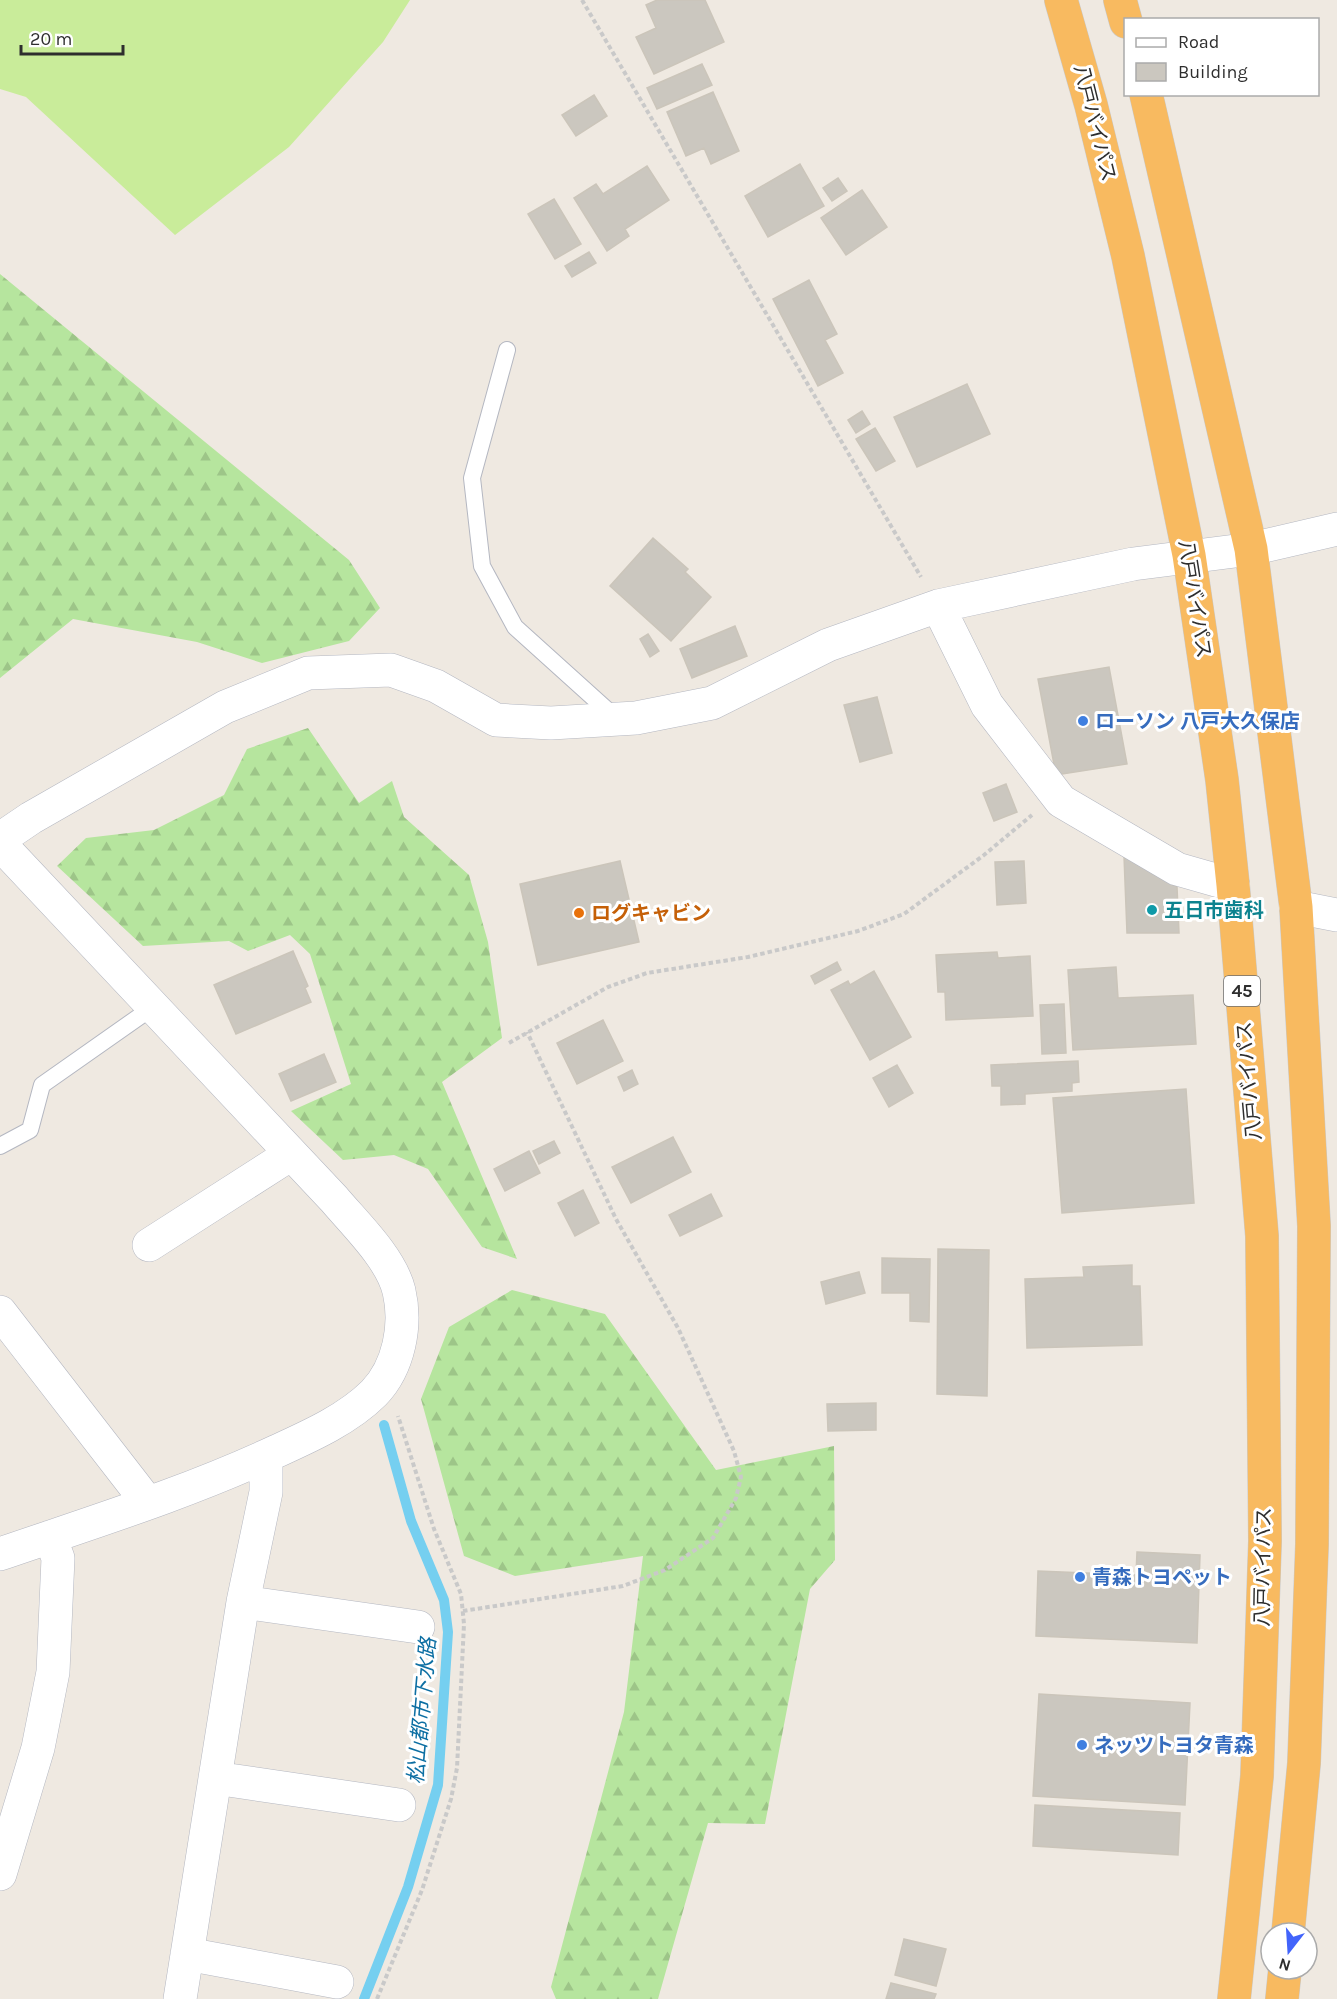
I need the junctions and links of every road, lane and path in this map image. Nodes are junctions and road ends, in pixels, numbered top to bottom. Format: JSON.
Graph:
{"nodes":[{"id":1,"x":582,"y":0,"type":"edge"},
{"id":2,"x":1061,"y":0,"type":"edge"},
{"id":3,"x":1119,"y":0,"type":"edge"},
{"id":4,"x":1124,"y":18,"type":"edge"},
{"id":5,"x":1146,"y":96,"type":"edge"},
{"id":6,"x":507,"y":350,"type":"dead end"},
{"id":7,"x":1337,"y":529,"type":"edge"},
{"id":8,"x":1251,"y":549,"type":"junction"},
{"id":9,"x":1189,"y":555,"type":"junction"},
{"id":10,"x":938,"y":606,"type":"junction"},
{"id":11,"x":618,"y":719,"type":"junction"},
{"id":12,"x":1056,"y":795,"type":"junction"},
{"id":13,"x":2,"y":848,"type":"edge"},
{"id":14,"x":1233,"y":885,"type":"junction"},
{"id":15,"x":1296,"y":908,"type":"junction"},
{"id":16,"x":1337,"y":915,"type":"edge"},
{"id":17,"x":153,"y":1007,"type":"junction"},
{"id":18,"x":527,"y":1032,"type":"junction"},
{"id":19,"x":509,"y":1043,"type":"dead end"},
{"id":20,"x":0,"y":1146,"type":"edge"},
{"id":21,"x":291,"y":1154,"type":"junction"},
{"id":22,"x":149,"y":1245,"type":"dead end"},
{"id":23,"x":0,"y":1312,"type":"edge"},
{"id":24,"x":384,"y":1377,"type":"junction"},
{"id":25,"x":266,"y":1456,"type":"junction"},
{"id":26,"x":148,"y":1503,"type":"junction"},
{"id":27,"x":50,"y":1537,"type":"junction"},
{"id":28,"x":0,"y":1554,"type":"edge"},
{"id":29,"x":243,"y":1602,"type":"junction"},
{"id":30,"x":463,"y":1611,"type":"junction"},
{"id":31,"x":418,"y":1627,"type":"dead end"},
{"id":32,"x":215,"y":1778,"type":"junction"},
{"id":33,"x":399,"y":1805,"type":"dead end"},
{"id":34,"x":0,"y":1874,"type":"edge"},
{"id":35,"x":1289,"y":1921,"type":"edge"},
{"id":36,"x":187,"y":1954,"type":"junction"},
{"id":37,"x":1284,"y":1981,"type":"edge"},
{"id":38,"x":337,"y":1982,"type":"dead end"},
{"id":39,"x":180,"y":1999,"type":"edge"},
{"id":40,"x":377,"y":1999,"type":"edge"},
{"id":41,"x":1234,"y":1999,"type":"edge"},
{"id":42,"x":1282,"y":1999,"type":"edge"}],
"edges":[{"from":1,"to":10,"type":"path"},
{"from":2,"to":9,"type":"highway","name":"八戸バイパス","number":"45"},
{"from":3,"to":4,"type":"highway"},
{"from":5,"to":8,"type":"highway"},
{"from":6,"to":11,"type":"lane"},
{"from":7,"to":8,"type":"street"},
{"from":8,"to":9,"type":"street"},
{"from":8,"to":15,"type":"highway"},
{"from":9,"to":10,"type":"street"},
{"from":9,"to":14,"type":"highway","name":"八戸バイパス","number":"45"},
{"from":10,"to":11,"type":"street"},
{"from":10,"to":12,"type":"street"},
{"from":11,"to":13,"type":"street"},
{"from":12,"to":14,"type":"street"},
{"from":12,"to":18,"type":"path"},
{"from":13,"to":17,"type":"street"},
{"from":14,"to":41,"type":"highway","name":"八戸バイパス","number":"45"},
{"from":15,"to":16,"type":"street"},
{"from":15,"to":35,"type":"highway"},
{"from":17,"to":20,"type":"lane"},
{"from":17,"to":21,"type":"street"},
{"from":18,"to":19,"type":"path"},
{"from":18,"to":30,"type":"path"},
{"from":21,"to":22,"type":"street"},
{"from":21,"to":24,"type":"street"},
{"from":23,"to":26,"type":"street"},
{"from":24,"to":25,"type":"street"},
{"from":24,"to":30,"type":"path"},
{"from":25,"to":26,"type":"street"},
{"from":25,"to":29,"type":"street"},
{"from":26,"to":27,"type":"street"},
{"from":27,"to":28,"type":"street"},
{"from":27,"to":34,"type":"street"},
{"from":29,"to":31,"type":"street"},
{"from":29,"to":32,"type":"street"},
{"from":30,"to":40,"type":"path"},
{"from":32,"to":33,"type":"street"},
{"from":32,"to":36,"type":"street"},
{"from":36,"to":38,"type":"street"},
{"from":36,"to":39,"type":"street"},
{"from":37,"to":42,"type":"highway"}]}
